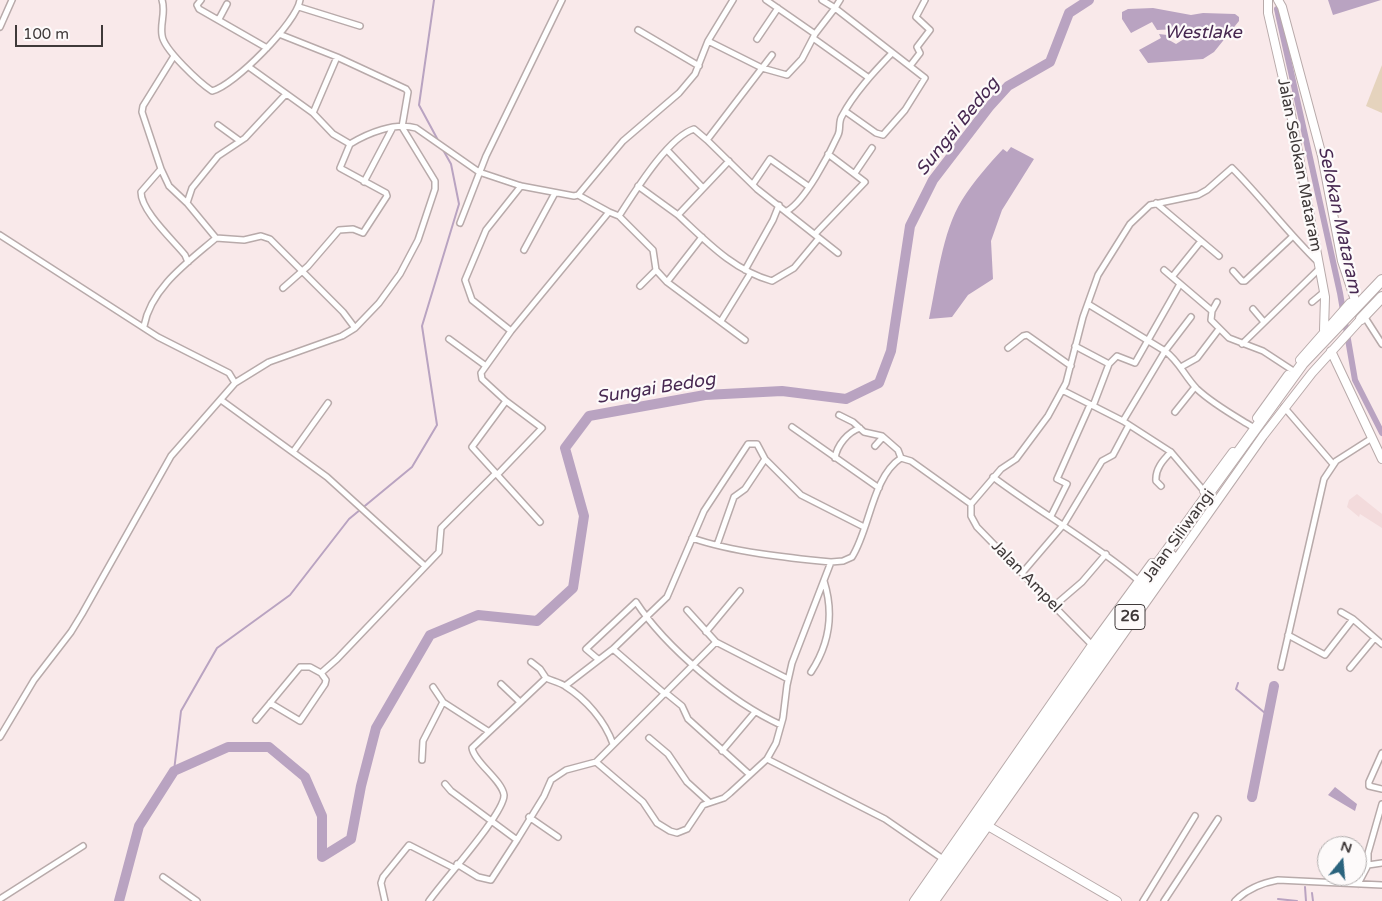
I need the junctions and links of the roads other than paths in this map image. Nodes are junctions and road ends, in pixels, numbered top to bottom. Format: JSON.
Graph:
{"nodes":[{"id":1,"x":12,"y":0,"type":"edge"},
{"id":2,"x":162,"y":0,"type":"edge"},
{"id":3,"x":201,"y":0,"type":"edge"},
{"id":4,"x":300,"y":0,"type":"edge"},
{"id":5,"x":562,"y":0,"type":"edge"},
{"id":6,"x":733,"y":0,"type":"edge"},
{"id":7,"x":766,"y":0,"type":"edge"},
{"id":8,"x":822,"y":0,"type":"edge"},
{"id":9,"x":840,"y":0,"type":"edge"},
{"id":10,"x":925,"y":0,"type":"edge"},
{"id":11,"x":1268,"y":0,"type":"edge"},
{"id":12,"x":1278,"y":0,"type":"edge"},
{"id":13,"x":227,"y":4,"type":"dead end"},
{"id":14,"x":299,"y":7,"type":"junction"},
{"id":15,"x":778,"y":8,"type":"junction"},
{"id":16,"x":834,"y":8,"type":"junction"},
{"id":17,"x":219,"y":19,"type":"junction"},
{"id":18,"x":360,"y":26,"type":"dead end"},
{"id":19,"x":0,"y":27,"type":"edge"},
{"id":20,"x":638,"y":30,"type":"dead end"},
{"id":21,"x":279,"y":34,"type":"junction"},
{"id":22,"x":814,"y":36,"type":"junction"},
{"id":23,"x":758,"y":40,"type":"dead end"},
{"id":24,"x":708,"y":41,"type":"junction"},
{"id":25,"x":267,"y":48,"type":"junction"},
{"id":26,"x":892,"y":53,"type":"junction"},
{"id":27,"x":772,"y":55,"type":"dead end"},
{"id":28,"x":174,"y":56,"type":"junction"},
{"id":29,"x":337,"y":57,"type":"junction"},
{"id":30,"x":699,"y":66,"type":"junction"},
{"id":31,"x":910,"y":66,"type":"junction"},
{"id":32,"x":249,"y":67,"type":"junction"},
{"id":33,"x":762,"y":68,"type":"junction"},
{"id":34,"x":869,"y":78,"type":"junction"},
{"id":35,"x":286,"y":94,"type":"junction"},
{"id":36,"x":845,"y":111,"type":"junction"},
{"id":37,"x":313,"y":113,"type":"junction"},
{"id":38,"x":218,"y":125,"type":"dead end"},
{"id":39,"x":402,"y":127,"type":"junction"},
{"id":40,"x":392,"y":129,"type":"junction"},
{"id":41,"x":240,"y":140,"type":"junction"},
{"id":42,"x":707,"y":140,"type":"junction"},
{"id":43,"x":350,"y":144,"type":"junction"},
{"id":44,"x":872,"y":148,"type":"dead end"},
{"id":45,"x":667,"y":150,"type":"junction"},
{"id":46,"x":828,"y":154,"type":"junction"},
{"id":47,"x":729,"y":161,"type":"junction"},
{"id":48,"x":161,"y":169,"type":"junction"},
{"id":49,"x":480,"y":172,"type":"junction"},
{"id":50,"x":856,"y":173,"type":"junction"},
{"id":51,"x":364,"y":182,"type":"junction"},
{"id":52,"x":752,"y":184,"type":"junction"},
{"id":53,"x":521,"y":186,"type":"junction"},
{"id":54,"x":638,"y":186,"type":"junction"},
{"id":55,"x":808,"y":186,"type":"junction"},
{"id":56,"x":703,"y":188,"type":"junction"},
{"id":57,"x":556,"y":193,"type":"junction"},
{"id":58,"x":578,"y":194,"type":"junction"},
{"id":59,"x":187,"y":203,"type":"junction"},
{"id":60,"x":1156,"y":203,"type":"junction"},
{"id":61,"x":779,"y":205,"type":"junction"},
{"id":62,"x":787,"y":211,"type":"junction"},
{"id":63,"x":609,"y":212,"type":"junction"},
{"id":64,"x":678,"y":215,"type":"junction"},
{"id":65,"x":619,"y":216,"type":"junction"},
{"id":66,"x":460,"y":222,"type":"dead end"},
{"id":67,"x":0,"y":235,"type":"edge"},
{"id":68,"x":817,"y":236,"type":"junction"},
{"id":69,"x":702,"y":237,"type":"junction"},
{"id":70,"x":1292,"y":237,"type":"junction"},
{"id":71,"x":216,"y":238,"type":"junction"},
{"id":72,"x":1201,"y":241,"type":"junction"},
{"id":73,"x":524,"y":250,"type":"dead end"},
{"id":74,"x":838,"y":253,"type":"dead end"},
{"id":75,"x":1219,"y":256,"type":"dead end"},
{"id":76,"x":188,"y":262,"type":"junction"},
{"id":77,"x":1318,"y":265,"type":"junction"},
{"id":78,"x":302,"y":270,"type":"junction"},
{"id":79,"x":656,"y":270,"type":"junction"},
{"id":80,"x":745,"y":270,"type":"junction"},
{"id":81,"x":1164,"y":270,"type":"dead end"},
{"id":82,"x":1233,"y":271,"type":"dead end"},
{"id":83,"x":1382,"y":272,"type":"edge"},
{"id":84,"x":750,"y":274,"type":"junction"},
{"id":85,"x":1172,"y":277,"type":"junction"},
{"id":86,"x":1382,"y":280,"type":"edge"},
{"id":87,"x":667,"y":282,"type":"junction"},
{"id":88,"x":1180,"y":284,"type":"junction"},
{"id":89,"x":640,"y":286,"type":"dead end"},
{"id":90,"x":283,"y":288,"type":"dead end"},
{"id":91,"x":1382,"y":288,"type":"edge"},
{"id":92,"x":1324,"y":292,"type":"junction"},
{"id":93,"x":1374,"y":296,"type":"edge"},
{"id":94,"x":1217,"y":302,"type":"dead end"},
{"id":95,"x":1312,"y":302,"type":"dead end"},
{"id":96,"x":1353,"y":302,"type":"junction"},
{"id":97,"x":1088,"y":304,"type":"junction"},
{"id":98,"x":1253,"y":309,"type":"dead end"},
{"id":99,"x":1212,"y":311,"type":"junction"},
{"id":100,"x":1190,"y":317,"type":"dead end"},
{"id":101,"x":1362,"y":318,"type":"junction"},
{"id":102,"x":722,"y":321,"type":"junction"},
{"id":103,"x":1264,"y":322,"type":"junction"},
{"id":104,"x":354,"y":325,"type":"junction"},
{"id":105,"x":144,"y":326,"type":"junction"},
{"id":106,"x":1219,"y":329,"type":"junction"},
{"id":107,"x":511,"y":332,"type":"junction"},
{"id":108,"x":1332,"y":336,"type":"junction"},
{"id":109,"x":449,"y":339,"type":"dead end"},
{"id":110,"x":745,"y":340,"type":"dead end"},
{"id":111,"x":1147,"y":340,"type":"junction"},
{"id":112,"x":1242,"y":344,"type":"junction"},
{"id":113,"x":1382,"y":344,"type":"edge"},
{"id":114,"x":1075,"y":346,"type":"junction"},
{"id":115,"x":1008,"y":348,"type":"dead end"},
{"id":116,"x":1165,"y":351,"type":"junction"},
{"id":117,"x":1109,"y":364,"type":"junction"},
{"id":118,"x":486,"y":366,"type":"junction"},
{"id":119,"x":1071,"y":366,"type":"junction"},
{"id":120,"x":1181,"y":368,"type":"junction"},
{"id":121,"x":1292,"y":370,"type":"junction"},
{"id":122,"x":235,"y":383,"type":"junction"},
{"id":123,"x":1195,"y":387,"type":"junction"},
{"id":124,"x":1062,"y":390,"type":"junction"},
{"id":125,"x":221,"y":400,"type":"junction"},
{"id":126,"x":506,"y":401,"type":"junction"},
{"id":127,"x":328,"y":403,"type":"dead end"},
{"id":128,"x":1092,"y":405,"type":"junction"},
{"id":129,"x":1284,"y":407,"type":"junction"},
{"id":130,"x":1175,"y":412,"type":"dead end"},
{"id":131,"x":839,"y":415,"type":"dead end"},
{"id":132,"x":1123,"y":421,"type":"junction"},
{"id":133,"x":1129,"y":425,"type":"junction"},
{"id":134,"x":1251,"y":426,"type":"junction"},
{"id":135,"x":792,"y":427,"type":"dead end"},
{"id":136,"x":860,"y":428,"type":"junction"},
{"id":137,"x":883,"y":437,"type":"junction"},
{"id":138,"x":1372,"y":438,"type":"junction"},
{"id":139,"x":875,"y":446,"type":"dead end"},
{"id":140,"x":293,"y":452,"type":"junction"},
{"id":141,"x":1171,"y":452,"type":"junction"},
{"id":142,"x":835,"y":458,"type":"junction"},
{"id":143,"x":901,"y":458,"type":"junction"},
{"id":144,"x":765,"y":459,"type":"junction"},
{"id":145,"x":1382,"y":460,"type":"edge"},
{"id":146,"x":1333,"y":464,"type":"junction"},
{"id":147,"x":496,"y":474,"type":"junction"},
{"id":148,"x":993,"y":477,"type":"junction"},
{"id":149,"x":1221,"y":482,"type":"junction"},
{"id":150,"x":1161,"y":486,"type":"dead end"},
{"id":151,"x":879,"y":488,"type":"junction"},
{"id":152,"x":1204,"y":491,"type":"junction"},
{"id":153,"x":971,"y":504,"type":"junction"},
{"id":154,"x":1051,"y":516,"type":"junction"},
{"id":155,"x":540,"y":522,"type":"dead end"},
{"id":156,"x":1064,"y":524,"type":"junction"},
{"id":157,"x":864,"y":526,"type":"junction"},
{"id":158,"x":692,"y":538,"type":"junction"},
{"id":159,"x":1181,"y":538,"type":"junction"},
{"id":160,"x":717,"y":545,"type":"junction"},
{"id":161,"x":1106,"y":554,"type":"junction"},
{"id":162,"x":831,"y":562,"type":"junction"},
{"id":163,"x":1171,"y":563,"type":"junction"},
{"id":164,"x":425,"y":566,"type":"junction"},
{"id":165,"x":1023,"y":572,"type":"junction"},
{"id":166,"x":824,"y":580,"type":"junction"},
{"id":167,"x":1139,"y":584,"type":"junction"},
{"id":168,"x":740,"y":591,"type":"dead end"},
{"id":169,"x":1143,"y":602,"type":"junction"},
{"id":170,"x":1054,"y":606,"type":"junction"},
{"id":171,"x":687,"y":610,"type":"dead end"},
{"id":172,"x":1341,"y":612,"type":"dead end"},
{"id":173,"x":646,"y":617,"type":"junction"},
{"id":174,"x":1353,"y":619,"type":"junction"},
{"id":175,"x":706,"y":632,"type":"junction"},
{"id":176,"x":1288,"y":635,"type":"junction"},
{"id":177,"x":1374,"y":639,"type":"junction"},
{"id":178,"x":716,"y":642,"type":"junction"},
{"id":179,"x":1382,"y":644,"type":"edge"},
{"id":180,"x":1092,"y":645,"type":"junction"},
{"id":181,"x":613,"y":649,"type":"junction"},
{"id":182,"x":599,"y":660,"type":"junction"},
{"id":183,"x":531,"y":662,"type":"dead end"},
{"id":184,"x":693,"y":664,"type":"junction"},
{"id":185,"x":1281,"y":667,"type":"dead end"},
{"id":186,"x":1350,"y":668,"type":"dead end"},
{"id":187,"x":811,"y":672,"type":"dead end"},
{"id":188,"x":320,"y":673,"type":"junction"},
{"id":189,"x":546,"y":678,"type":"junction"},
{"id":190,"x":788,"y":679,"type":"junction"},
{"id":191,"x":501,"y":684,"type":"dead end"},
{"id":192,"x":565,"y":686,"type":"junction"},
{"id":193,"x":433,"y":687,"type":"dead end"},
{"id":194,"x":665,"y":694,"type":"junction"},
{"id":195,"x":443,"y":702,"type":"junction"},
{"id":196,"x":520,"y":702,"type":"junction"},
{"id":197,"x":270,"y":703,"type":"junction"},
{"id":198,"x":755,"y":712,"type":"junction"},
{"id":199,"x":256,"y":720,"type":"dead end"},
{"id":200,"x":781,"y":725,"type":"junction"},
{"id":201,"x":488,"y":731,"type":"junction"},
{"id":202,"x":0,"y":738,"type":"edge"},
{"id":203,"x":649,"y":738,"type":"dead end"},
{"id":204,"x":613,"y":744,"type":"junction"},
{"id":205,"x":722,"y":751,"type":"junction"},
{"id":206,"x":1382,"y":753,"type":"edge"},
{"id":207,"x":767,"y":759,"type":"junction"},
{"id":208,"x":422,"y":760,"type":"dead end"},
{"id":209,"x":596,"y":762,"type":"junction"},
{"id":210,"x":1380,"y":764,"type":"edge"},
{"id":211,"x":749,"y":774,"type":"junction"},
{"id":212,"x":445,"y":784,"type":"dead end"},
{"id":213,"x":1382,"y":789,"type":"edge"},
{"id":214,"x":709,"y":802,"type":"junction"},
{"id":215,"x":1382,"y":804,"type":"edge"},
{"id":216,"x":1195,"y":816,"type":"dead end"},
{"id":217,"x":529,"y":817,"type":"junction"},
{"id":218,"x":1218,"y":819,"type":"dead end"},
{"id":219,"x":491,"y":822,"type":"junction"},
{"id":220,"x":988,"y":826,"type":"junction"},
{"id":221,"x":558,"y":838,"type":"dead end"},
{"id":222,"x":517,"y":840,"type":"junction"},
{"id":223,"x":84,"y":846,"type":"dead end"},
{"id":224,"x":943,"y":859,"type":"junction"},
{"id":225,"x":1382,"y":864,"type":"edge"},
{"id":226,"x":1368,"y":865,"type":"joint"},
{"id":227,"x":455,"y":866,"type":"junction"},
{"id":228,"x":164,"y":877,"type":"dead end"},
{"id":229,"x":1317,"y":882,"type":"edge"},
{"id":230,"x":1367,"y":884,"type":"edge"},
{"id":231,"x":1382,"y":885,"type":"edge"},
{"id":232,"x":0,"y":899,"type":"edge"},
{"id":233,"x":197,"y":901,"type":"edge"},
{"id":234,"x":384,"y":901,"type":"edge"},
{"id":235,"x":429,"y":901,"type":"edge"},
{"id":236,"x":914,"y":901,"type":"edge"},
{"id":237,"x":920,"y":901,"type":"edge"},
{"id":238,"x":929,"y":901,"type":"edge"},
{"id":239,"x":935,"y":901,"type":"edge"},
{"id":240,"x":1117,"y":901,"type":"edge"},
{"id":241,"x":1143,"y":901,"type":"edge"},
{"id":242,"x":1164,"y":901,"type":"edge"},
{"id":243,"x":1235,"y":901,"type":"edge"}],
"edges":[{"from":1,"to":19,"type":"street"},
{"from":2,"to":28,"type":"street"},
{"from":3,"to":17,"type":"street"},
{"from":4,"to":14,"type":"street"},
{"from":5,"to":49,"type":"street"},
{"from":6,"to":24,"type":"street"},
{"from":7,"to":15,"type":"street"},
{"from":8,"to":16,"type":"street"},
{"from":9,"to":16,"type":"street"},
{"from":10,"to":31,"type":"street"},
{"from":11,"to":77,"type":"street","name":"Jalan Selokan Mataram"},
{"from":12,"to":96,"type":"street","name":"Jalan Selokan Mataram"},
{"from":13,"to":17,"type":"street"},
{"from":14,"to":18,"type":"street"},
{"from":14,"to":21,"type":"street"},
{"from":15,"to":22,"type":"street"},
{"from":15,"to":23,"type":"street"},
{"from":16,"to":22,"type":"street"},
{"from":16,"to":26,"type":"street"},
{"from":17,"to":25,"type":"street"},
{"from":20,"to":30,"type":"street"},
{"from":21,"to":25,"type":"street"},
{"from":21,"to":29,"type":"street"},
{"from":22,"to":33,"type":"street"},
{"from":22,"to":34,"type":"street"},
{"from":24,"to":30,"type":"street"},
{"from":24,"to":33,"type":"street"},
{"from":25,"to":32,"type":"street"},
{"from":26,"to":31,"type":"street"},
{"from":26,"to":34,"type":"street"},
{"from":27,"to":33,"type":"street"},
{"from":28,"to":32,"type":"street"},
{"from":28,"to":48,"type":"street"},
{"from":29,"to":37,"type":"street"},
{"from":29,"to":39,"type":"street"},
{"from":30,"to":58,"type":"street"},
{"from":31,"to":36,"type":"street"},
{"from":32,"to":35,"type":"street"},
{"from":33,"to":42,"type":"street"},
{"from":34,"to":36,"type":"street"},
{"from":35,"to":37,"type":"street"},
{"from":35,"to":41,"type":"street"},
{"from":36,"to":46,"type":"street"},
{"from":37,"to":43,"type":"street"},
{"from":38,"to":41,"type":"street"},
{"from":39,"to":40,"type":"street"},
{"from":39,"to":49,"type":"street"},
{"from":39,"to":104,"type":"street"},
{"from":40,"to":43,"type":"street"},
{"from":40,"to":51,"type":"street"},
{"from":41,"to":59,"type":"street"},
{"from":42,"to":45,"type":"street"},
{"from":42,"to":47,"type":"street"},
{"from":43,"to":51,"type":"street"},
{"from":44,"to":50,"type":"street"},
{"from":45,"to":54,"type":"street"},
{"from":45,"to":56,"type":"street"},
{"from":46,"to":50,"type":"street"},
{"from":46,"to":55,"type":"street"},
{"from":47,"to":52,"type":"street"},
{"from":47,"to":56,"type":"street"},
{"from":48,"to":59,"type":"street"},
{"from":48,"to":76,"type":"street"},
{"from":49,"to":53,"type":"street"},
{"from":49,"to":66,"type":"street"},
{"from":50,"to":68,"type":"street"},
{"from":51,"to":78,"type":"street"},
{"from":52,"to":55,"type":"street"},
{"from":52,"to":61,"type":"street"},
{"from":53,"to":57,"type":"street"},
{"from":53,"to":107,"type":"street"},
{"from":54,"to":64,"type":"street"},
{"from":54,"to":65,"type":"street"},
{"from":55,"to":62,"type":"street"},
{"from":56,"to":64,"type":"street"},
{"from":57,"to":58,"type":"street"},
{"from":57,"to":73,"type":"street"},
{"from":58,"to":63,"type":"street"},
{"from":59,"to":71,"type":"street"},
{"from":60,"to":70,"type":"street"},
{"from":60,"to":72,"type":"street"},
{"from":60,"to":97,"type":"street"},
{"from":61,"to":62,"type":"street"},
{"from":61,"to":80,"type":"street"},
{"from":62,"to":68,"type":"street"},
{"from":63,"to":65,"type":"street"},
{"from":63,"to":107,"type":"street"},
{"from":64,"to":69,"type":"street"},
{"from":65,"to":79,"type":"street"},
{"from":67,"to":105,"type":"street"},
{"from":68,"to":74,"type":"street"},
{"from":68,"to":84,"type":"street"},
{"from":69,"to":80,"type":"street"},
{"from":69,"to":87,"type":"street"},
{"from":70,"to":77,"type":"street"},
{"from":70,"to":82,"type":"street"},
{"from":71,"to":76,"type":"street"},
{"from":71,"to":78,"type":"street"},
{"from":72,"to":75,"type":"street"},
{"from":72,"to":85,"type":"street"},
{"from":76,"to":105,"type":"street"},
{"from":77,"to":92,"type":"street","name":"Jalan Selokan Mataram"},
{"from":77,"to":103,"type":"street"},
{"from":78,"to":90,"type":"street"},
{"from":78,"to":104,"type":"street"},
{"from":79,"to":87,"type":"street"},
{"from":79,"to":89,"type":"street"},
{"from":80,"to":84,"type":"street"},
{"from":81,"to":85,"type":"street"},
{"from":83,"to":96,"type":"highway"},
{"from":84,"to":102,"type":"street"},
{"from":85,"to":88,"type":"street"},
{"from":86,"to":93,"type":"highway","name":"Jalan Siliwangi","number":"26"},
{"from":87,"to":102,"type":"street"},
{"from":88,"to":99,"type":"street"},
{"from":88,"to":111,"type":"street"},
{"from":91,"to":93,"type":"highway","name":"Jalan Siliwangi","number":"26"},
{"from":92,"to":95,"type":"street"},
{"from":92,"to":108,"type":"street","name":"Jalan Selokan Mataram"},
{"from":93,"to":101,"type":"highway"},
{"from":93,"to":108,"type":"highway","name":"Jalan Siliwangi","number":"26"},
{"from":94,"to":99,"type":"street"},
{"from":96,"to":108,"type":"street"},
{"from":97,"to":111,"type":"street"},
{"from":97,"to":114,"type":"street"},
{"from":98,"to":103,"type":"street"},
{"from":99,"to":106,"type":"street"},
{"from":100,"to":116,"type":"street"},
{"from":101,"to":108,"type":"street"},
{"from":101,"to":113,"type":"street"},
{"from":102,"to":110,"type":"street"},
{"from":103,"to":112,"type":"street"},
{"from":104,"to":122,"type":"street"},
{"from":105,"to":122,"type":"street"},
{"from":106,"to":112,"type":"street"},
{"from":106,"to":120,"type":"street"},
{"from":107,"to":118,"type":"street"},
{"from":108,"to":121,"type":"street"},
{"from":108,"to":129,"type":"street"},
{"from":108,"to":138,"type":"street","name":"Jalan Selokan Mataram"},
{"from":108,"to":149,"type":"highway","name":"Jalan Siliwangi","number":"26"},
{"from":109,"to":118,"type":"street"},
{"from":111,"to":116,"type":"street"},
{"from":111,"to":117,"type":"street"},
{"from":112,"to":121,"type":"street"},
{"from":114,"to":117,"type":"street"},
{"from":114,"to":119,"type":"street"},
{"from":115,"to":119,"type":"street"},
{"from":116,"to":120,"type":"street"},
{"from":116,"to":132,"type":"street"},
{"from":117,"to":128,"type":"street"},
{"from":118,"to":126,"type":"street"},
{"from":119,"to":124,"type":"street"},
{"from":120,"to":123,"type":"street"},
{"from":121,"to":134,"type":"street"},
{"from":122,"to":125,"type":"street"},
{"from":123,"to":130,"type":"street"},
{"from":123,"to":134,"type":"street"},
{"from":124,"to":128,"type":"street"},
{"from":124,"to":148,"type":"street"},
{"from":125,"to":140,"type":"street"},
{"from":125,"to":202,"type":"street"},
{"from":126,"to":147,"type":"street"},
{"from":126,"to":147,"type":"street"},
{"from":127,"to":140,"type":"street"},
{"from":128,"to":132,"type":"street"},
{"from":128,"to":154,"type":"street"},
{"from":129,"to":146,"type":"street"},
{"from":129,"to":149,"type":"street"},
{"from":131,"to":136,"type":"street"},
{"from":132,"to":133,"type":"street"},
{"from":133,"to":141,"type":"street"},
{"from":133,"to":156,"type":"street"},
{"from":134,"to":149,"type":"street"},
{"from":135,"to":142,"type":"street"},
{"from":136,"to":137,"type":"street"},
{"from":136,"to":142,"type":"street"},
{"from":137,"to":139,"type":"street"},
{"from":137,"to":143,"type":"street"},
{"from":138,"to":145,"type":"street","name":"Jalan Selokan Mataram"},
{"from":138,"to":146,"type":"street"},
{"from":140,"to":164,"type":"street"},
{"from":141,"to":150,"type":"street"},
{"from":141,"to":152,"type":"street"},
{"from":142,"to":151,"type":"street"},
{"from":143,"to":151,"type":"street"},
{"from":143,"to":153,"type":"street"},
{"from":144,"to":157,"type":"street"},
{"from":144,"to":158,"type":"street"},
{"from":144,"to":160,"type":"street"},
{"from":146,"to":176,"type":"street"},
{"from":147,"to":155,"type":"street"},
{"from":147,"to":164,"type":"street"},
{"from":148,"to":153,"type":"street"},
{"from":148,"to":154,"type":"street"},
{"from":149,"to":152,"type":"street"},
{"from":149,"to":159,"type":"highway","name":"Jalan Siliwangi","number":"26"},
{"from":149,"to":163,"type":"street"},
{"from":151,"to":157,"type":"street"},
{"from":152,"to":167,"type":"street"},
{"from":153,"to":165,"type":"street","name":"Jalan Ampel"},
{"from":154,"to":156,"type":"street"},
{"from":156,"to":161,"type":"street"},
{"from":156,"to":165,"type":"street"},
{"from":157,"to":162,"type":"street"},
{"from":158,"to":160,"type":"street"},
{"from":158,"to":173,"type":"street"},
{"from":159,"to":163,"type":"highway","name":"Jalan Siliwangi","number":"26"},
{"from":159,"to":167,"type":"highway","name":"Jalan Siliwangi","number":"26"},
{"from":160,"to":162,"type":"street"},
{"from":161,"to":167,"type":"street"},
{"from":161,"to":170,"type":"street"},
{"from":162,"to":166,"type":"street"},
{"from":163,"to":169,"type":"highway","name":"Jalan Siliwangi","number":"26"},
{"from":164,"to":188,"type":"street"},
{"from":165,"to":170,"type":"street","name":"Jalan Ampel"},
{"from":166,"to":187,"type":"street"},
{"from":166,"to":190,"type":"street"},
{"from":167,"to":180,"type":"street"},
{"from":167,"to":237,"type":"highway","name":"Jalan Siliwangi","number":"26"},
{"from":168,"to":175,"type":"street"},
{"from":169,"to":220,"type":"street"},
{"from":169,"to":238,"type":"highway","name":"Jalan Siliwangi","number":"26"},
{"from":170,"to":180,"type":"street","name":"Jalan Ampel"},
{"from":171,"to":175,"type":"street"},
{"from":172,"to":174,"type":"street"},
{"from":173,"to":181,"type":"street"},
{"from":173,"to":182,"type":"street"},
{"from":173,"to":184,"type":"street"},
{"from":174,"to":176,"type":"street"},
{"from":174,"to":177,"type":"street"},
{"from":175,"to":178,"type":"street"},
{"from":176,"to":185,"type":"street"},
{"from":177,"to":179,"type":"street"},
{"from":177,"to":186,"type":"street"},
{"from":178,"to":184,"type":"street"},
{"from":178,"to":190,"type":"street"},
{"from":180,"to":224,"type":"street"},
{"from":181,"to":182,"type":"street"},
{"from":181,"to":194,"type":"street"},
{"from":182,"to":192,"type":"street"},
{"from":183,"to":189,"type":"street"},
{"from":184,"to":194,"type":"street"},
{"from":184,"to":198,"type":"street"},
{"from":188,"to":197,"type":"street"},
{"from":188,"to":197,"type":"street"},
{"from":189,"to":192,"type":"street"},
{"from":189,"to":196,"type":"street"},
{"from":190,"to":200,"type":"street"},
{"from":191,"to":196,"type":"street"},
{"from":192,"to":204,"type":"street"},
{"from":193,"to":195,"type":"street"},
{"from":194,"to":204,"type":"street"},
{"from":194,"to":205,"type":"street"},
{"from":195,"to":201,"type":"street"},
{"from":195,"to":208,"type":"street"},
{"from":196,"to":201,"type":"street"},
{"from":197,"to":199,"type":"street"},
{"from":198,"to":200,"type":"street"},
{"from":198,"to":205,"type":"street"},
{"from":200,"to":207,"type":"street"},
{"from":201,"to":219,"type":"street"},
{"from":203,"to":214,"type":"street"},
{"from":204,"to":209,"type":"street"},
{"from":205,"to":211,"type":"street"},
{"from":206,"to":210,"type":"street"},
{"from":207,"to":211,"type":"street"},
{"from":207,"to":224,"type":"street"},
{"from":209,"to":214,"type":"street"},
{"from":209,"to":217,"type":"street"},
{"from":210,"to":213,"type":"street"},
{"from":211,"to":214,"type":"street"},
{"from":212,"to":219,"type":"street"},
{"from":215,"to":226,"type":"street"},
{"from":216,"to":241,"type":"street"},
{"from":217,"to":221,"type":"street"},
{"from":217,"to":222,"type":"street"},
{"from":218,"to":242,"type":"street"},
{"from":219,"to":222,"type":"street"},
{"from":219,"to":227,"type":"street"},
{"from":220,"to":239,"type":"street"},
{"from":220,"to":240,"type":"street"},
{"from":222,"to":227,"type":"street"},
{"from":223,"to":232,"type":"street"},
{"from":224,"to":236,"type":"street"},
{"from":225,"to":226,"type":"street"},
{"from":227,"to":234,"type":"street"},
{"from":227,"to":235,"type":"street"},
{"from":228,"to":233,"type":"street"},
{"from":229,"to":243,"type":"street"},
{"from":230,"to":231,"type":"street"}]}
